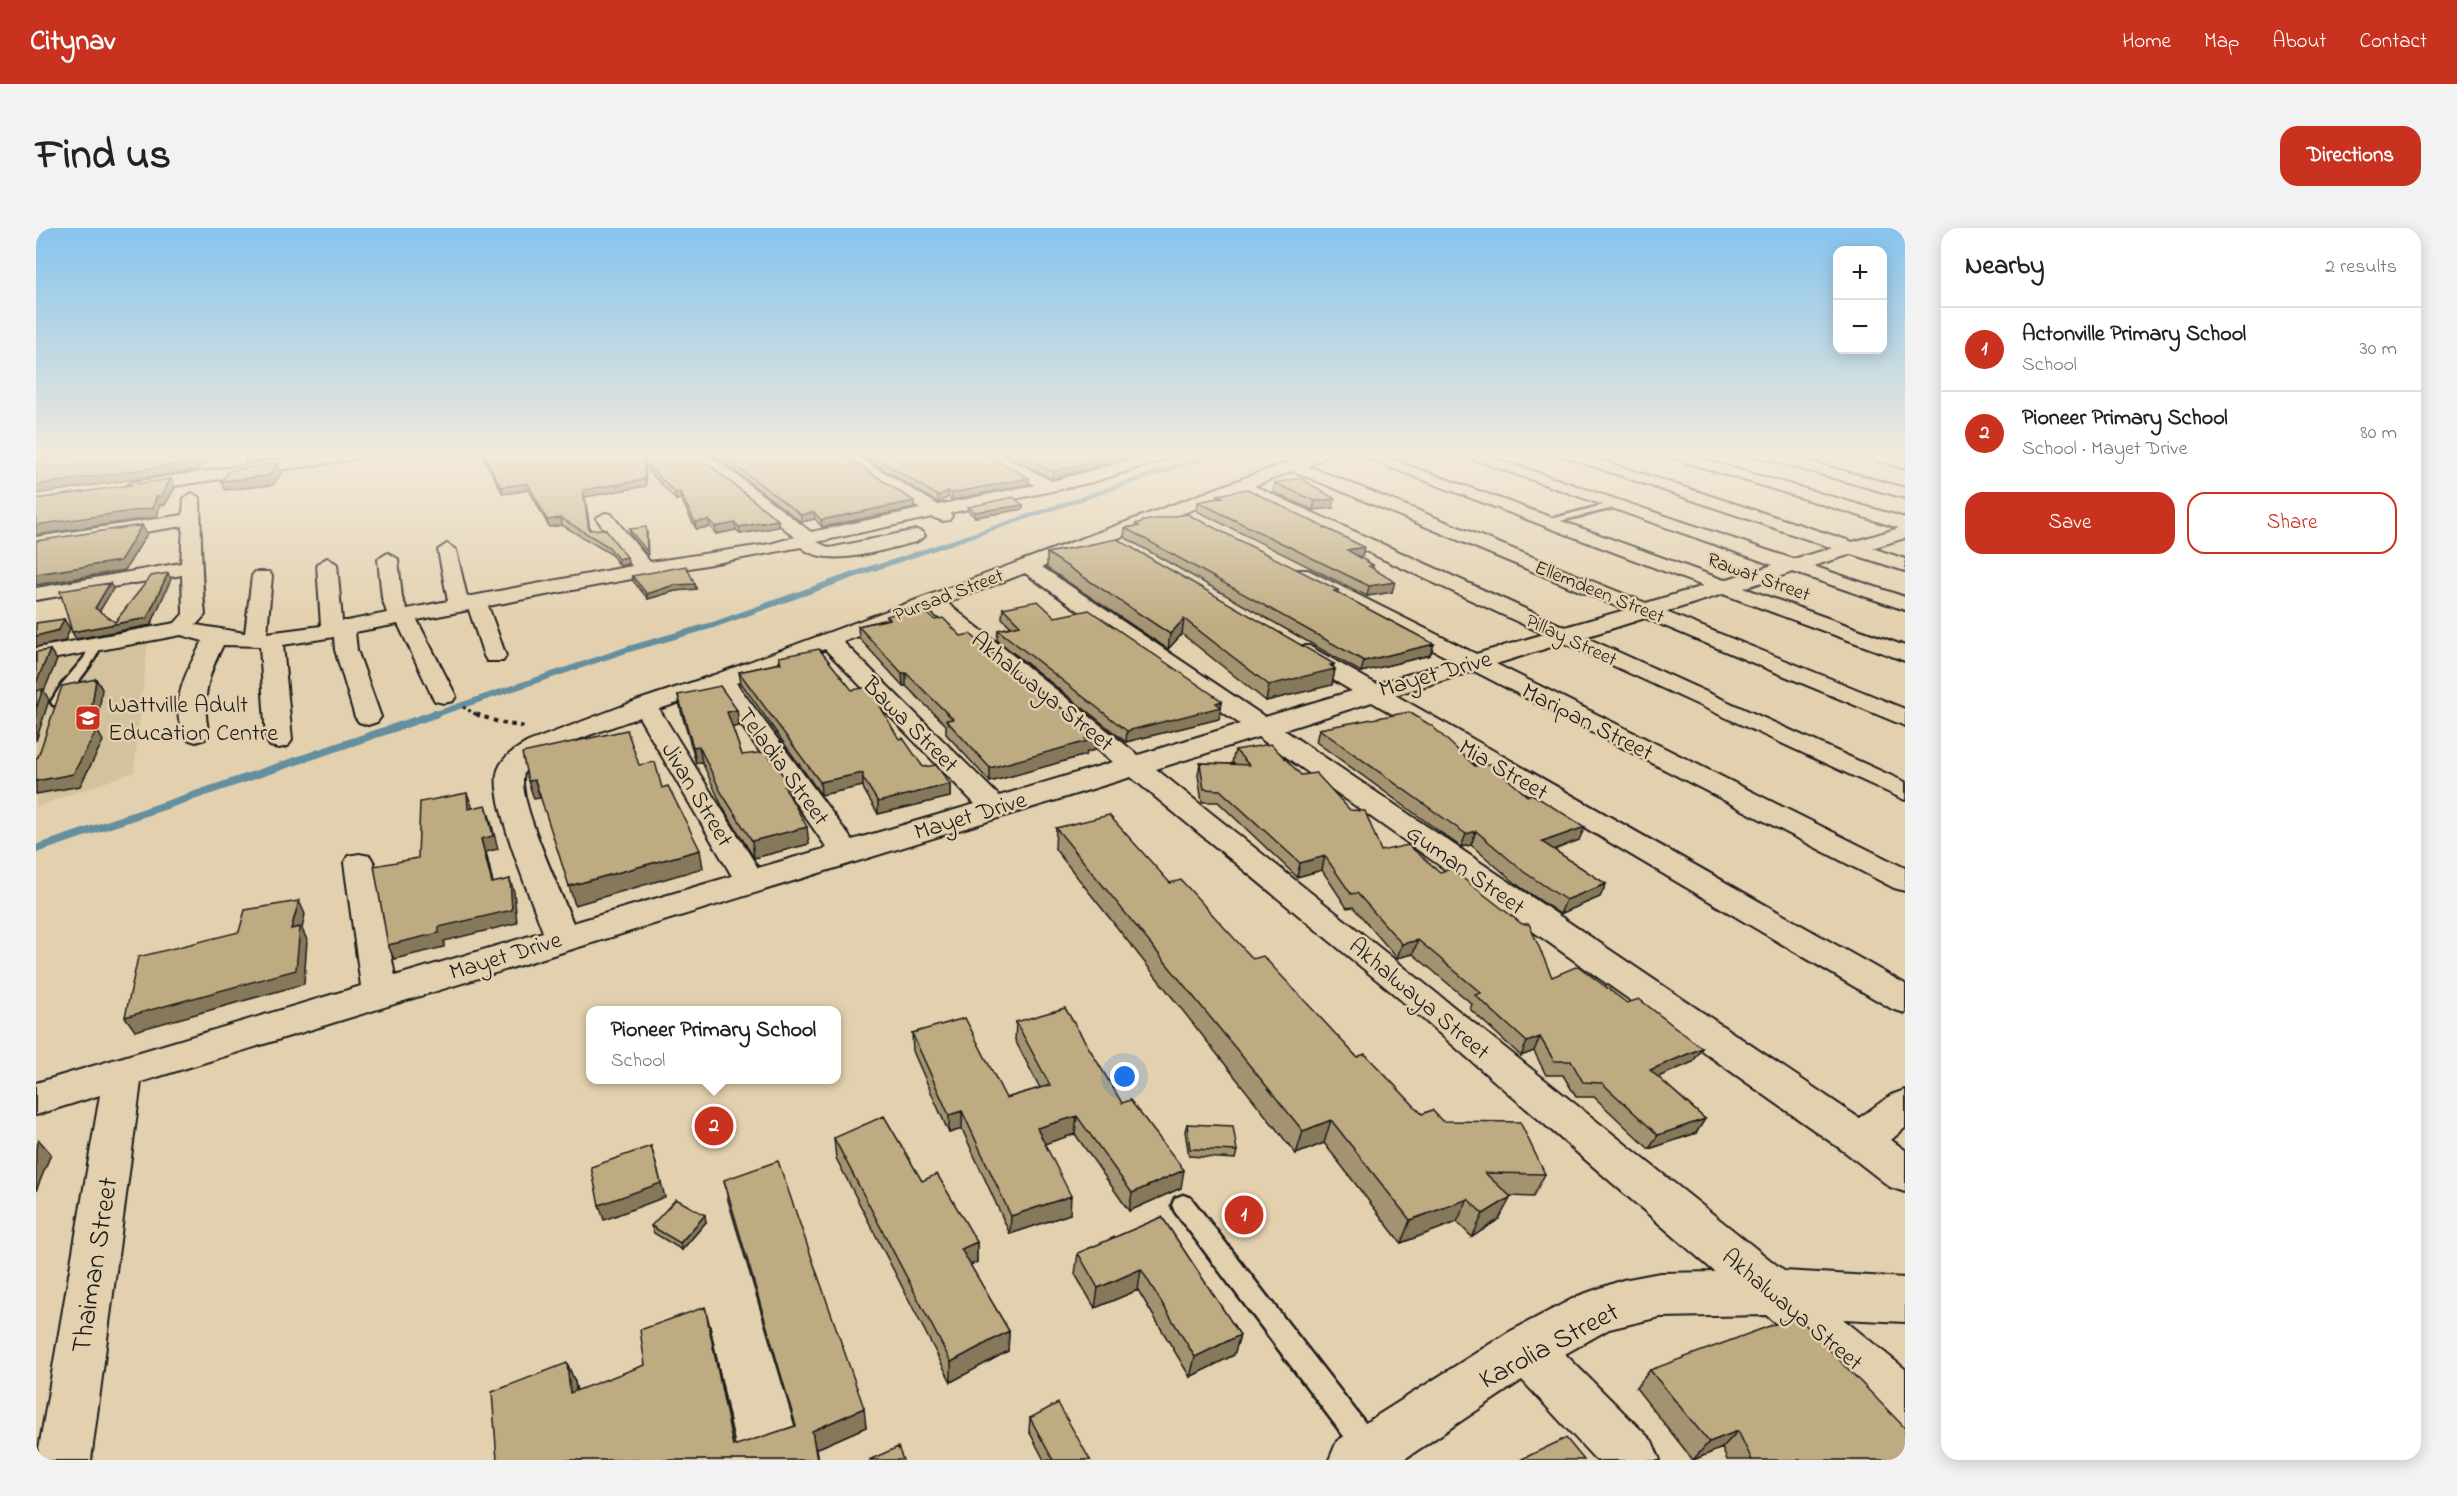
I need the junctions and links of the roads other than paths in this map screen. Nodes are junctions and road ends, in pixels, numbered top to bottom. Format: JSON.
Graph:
{"nodes":[{"id":1,"x":193,"y":510,"type":"edge"},
{"id":2,"x":769,"y":510,"type":"edge"},
{"id":3,"x":1172,"y":510,"type":"edge"},
{"id":4,"x":1179,"y":510,"type":"edge"},
{"id":5,"x":1293,"y":510,"type":"edge"},
{"id":6,"x":1403,"y":510,"type":"edge"},
{"id":7,"x":1518,"y":510,"type":"edge"},
{"id":8,"x":1592,"y":510,"type":"edge"},
{"id":9,"x":1631,"y":510,"type":"edge"},
{"id":10,"x":1740,"y":510,"type":"edge"},
{"id":11,"x":1859,"y":510,"type":"edge"},
{"id":12,"x":936,"y":511,"type":"edge"},
{"id":13,"x":193,"y":519,"type":"junction"},
{"id":14,"x":605,"y":519,"type":"dead end"},
{"id":15,"x":1547,"y":521,"type":"junction"},
{"id":16,"x":1905,"y":524,"type":"edge"},
{"id":17,"x":1208,"y":525,"type":"edge"},
{"id":18,"x":1905,"y":532,"type":"edge"},
{"id":19,"x":1104,"y":536,"type":"junction"},
{"id":20,"x":805,"y":539,"type":"junction"},
{"id":21,"x":36,"y":543,"type":"edge"},
{"id":22,"x":1857,"y":548,"type":"junction"},
{"id":23,"x":447,"y":550,"type":"dead end"},
{"id":24,"x":1135,"y":554,"type":"edge"},
{"id":25,"x":388,"y":559,"type":"dead end"},
{"id":26,"x":327,"y":564,"type":"dead end"},
{"id":27,"x":1282,"y":564,"type":"edge"},
{"id":28,"x":1027,"y":565,"type":"junction"},
{"id":29,"x":1905,"y":565,"type":"edge"},
{"id":30,"x":191,"y":567,"type":"junction"},
{"id":31,"x":1796,"y":567,"type":"junction"},
{"id":32,"x":645,"y":569,"type":"junction"},
{"id":33,"x":262,"y":576,"type":"dead end"},
{"id":34,"x":1724,"y":587,"type":"junction"},
{"id":35,"x":36,"y":594,"type":"edge"},
{"id":36,"x":930,"y":600,"type":"junction"},
{"id":37,"x":468,"y":604,"type":"junction"},
{"id":38,"x":1905,"y":604,"type":"edge"},
{"id":39,"x":1647,"y":610,"type":"junction"},
{"id":40,"x":405,"y":616,"type":"junction"},
{"id":41,"x":182,"y":628,"type":"junction"},
{"id":42,"x":338,"y":628,"type":"junction"},
{"id":43,"x":1562,"y":635,"type":"junction"},
{"id":44,"x":1279,"y":638,"type":"edge"},
{"id":45,"x":215,"y":639,"type":"junction"},
{"id":46,"x":264,"y":640,"type":"junction"},
{"id":47,"x":828,"y":640,"type":"junction"},
{"id":48,"x":96,"y":643,"type":"junction"},
{"id":49,"x":1905,"y":654,"type":"edge"},
{"id":50,"x":36,"y":655,"type":"edge"},
{"id":51,"x":495,"y":656,"type":"dead end"},
{"id":52,"x":1473,"y":663,"type":"junction"},
{"id":53,"x":722,"y":680,"type":"junction"},
{"id":54,"x":1372,"y":692,"type":"junction"},
{"id":55,"x":444,"y":696,"type":"road end"},
{"id":56,"x":645,"y":706,"type":"junction"},
{"id":57,"x":54,"y":713,"type":"edge"},
{"id":58,"x":368,"y":717,"type":"dead end"},
{"id":59,"x":1905,"y":718,"type":"edge"},
{"id":60,"x":1260,"y":728,"type":"junction"},
{"id":61,"x":196,"y":734,"type":"dead end"},
{"id":62,"x":279,"y":741,"type":"dead end"},
{"id":63,"x":1138,"y":766,"type":"junction"},
{"id":64,"x":1905,"y":792,"type":"edge"},
{"id":65,"x":994,"y":807,"type":"junction"},
{"id":66,"x":846,"y":853,"type":"junction"},
{"id":67,"x":359,"y":863,"type":"dead end"},
{"id":68,"x":1905,"y":881,"type":"edge"},
{"id":69,"x":751,"y":882,"type":"junction"},
{"id":70,"x":562,"y":938,"type":"junction"},
{"id":71,"x":380,"y":993,"type":"junction"},
{"id":72,"x":1905,"y":1000,"type":"edge"},
{"id":73,"x":123,"y":1071,"type":"junction"},
{"id":74,"x":36,"y":1099,"type":"edge"},
{"id":75,"x":1905,"y":1106,"type":"edge"},
{"id":76,"x":1860,"y":1140,"type":"junction"},
{"id":77,"x":1905,"y":1174,"type":"edge"},
{"id":78,"x":1183,"y":1205,"type":"dead end"},
{"id":79,"x":1774,"y":1293,"type":"junction"},
{"id":80,"x":1905,"y":1300,"type":"edge"},
{"id":81,"x":1527,"y":1349,"type":"junction"},
{"id":82,"x":1905,"y":1402,"type":"edge"},
{"id":83,"x":1363,"y":1455,"type":"edge"},
{"id":84,"x":64,"y":1460,"type":"edge"},
{"id":85,"x":1633,"y":1460,"type":"edge"}],
"edges":[{"from":1,"to":13,"type":"street"},
{"from":2,"to":20,"type":"street"},
{"from":3,"to":19,"type":"street","name":"Pursad Street"},
{"from":4,"to":17,"type":"street"},
{"from":5,"to":43,"type":"street","name":"Pillay Street"},
{"from":6,"to":39,"type":"street","name":"Ellemdeen Street"},
{"from":7,"to":15,"type":"street","name":"Rawat Street"},
{"from":8,"to":15,"type":"lane"},
{"from":9,"to":31,"type":"street"},
{"from":10,"to":22,"type":"street"},
{"from":11,"to":16,"type":"street"},
{"from":12,"to":20,"type":"street"},
{"from":13,"to":21,"type":"street"},
{"from":13,"to":30,"type":"street"},
{"from":14,"to":32,"type":"street"},
{"from":15,"to":34,"type":"street","name":"Rawat Street"},
{"from":18,"to":22,"type":"street","name":"Mayet Drive"},
{"from":19,"to":24,"type":"street"},
{"from":19,"to":28,"type":"street","name":"Pursad Street"},
{"from":20,"to":32,"type":"street"},
{"from":22,"to":29,"type":"street"},
{"from":22,"to":31,"type":"street","name":"Mayet Drive"},
{"from":23,"to":37,"type":"street"},
{"from":25,"to":40,"type":"street"},
{"from":26,"to":42,"type":"street"},
{"from":27,"to":52,"type":"street","name":"Maripan Street"},
{"from":28,"to":36,"type":"street","name":"Pursad Street"},
{"from":28,"to":60,"type":"street","name":"Guman Street"},
{"from":30,"to":35,"type":"street"},
{"from":30,"to":41,"type":"street"},
{"from":31,"to":34,"type":"street","name":"Mayet Drive"},
{"from":31,"to":38,"type":"street"},
{"from":32,"to":37,"type":"street"},
{"from":33,"to":46,"type":"street"},
{"from":34,"to":39,"type":"street","name":"Mayet Drive"},
{"from":34,"to":49,"type":"street","name":"Rawat Street"},
{"from":36,"to":47,"type":"street","name":"Pursad Street"},
{"from":36,"to":63,"type":"street","name":"Akhalwaya Street"},
{"from":37,"to":40,"type":"street"},
{"from":37,"to":51,"type":"street"},
{"from":39,"to":43,"type":"street","name":"Mayet Drive"},
{"from":39,"to":59,"type":"street","name":"Ellemdeen Street"},
{"from":40,"to":42,"type":"street"},
{"from":40,"to":55,"type":"street"},
{"from":41,"to":45,"type":"street"},
{"from":41,"to":48,"type":"street"},
{"from":42,"to":46,"type":"street"},
{"from":42,"to":58,"type":"street"},
{"from":43,"to":52,"type":"street","name":"Mayet Drive"},
{"from":43,"to":64,"type":"street","name":"Pillay Street"},
{"from":44,"to":54,"type":"street","name":"Mia Street"},
{"from":45,"to":46,"type":"street"},
{"from":45,"to":61,"type":"street"},
{"from":46,"to":62,"type":"street"},
{"from":47,"to":53,"type":"street","name":"Pursad Street"},
{"from":47,"to":65,"type":"street","name":"Bawa Street"},
{"from":48,"to":50,"type":"street"},
{"from":48,"to":57,"type":"lane"},
{"from":52,"to":54,"type":"street","name":"Mayet Drive"},
{"from":52,"to":68,"type":"street","name":"Maripan Street"},
{"from":53,"to":56,"type":"street","name":"Pursad Street"},
{"from":53,"to":66,"type":"street","name":"Teladia Street"},
{"from":54,"to":60,"type":"street","name":"Mayet Drive"},
{"from":54,"to":72,"type":"street","name":"Mia Street"},
{"from":56,"to":69,"type":"street","name":"Jivan Street"},
{"from":56,"to":70,"type":"street","name":"Pursad Street"},
{"from":60,"to":63,"type":"street","name":"Mayet Drive"},
{"from":60,"to":76,"type":"street","name":"Guman Street"},
{"from":63,"to":65,"type":"street","name":"Mayet Drive"},
{"from":63,"to":79,"type":"street","name":"Akhalwaya Street"},
{"from":65,"to":66,"type":"street","name":"Mayet Drive"},
{"from":66,"to":69,"type":"street","name":"Mayet Drive"},
{"from":67,"to":71,"type":"street"},
{"from":69,"to":70,"type":"street","name":"Mayet Drive"},
{"from":70,"to":71,"type":"street","name":"Mayet Drive"},
{"from":71,"to":73,"type":"street","name":"Mayet Drive"},
{"from":73,"to":74,"type":"street","name":"Mayet Drive"},
{"from":73,"to":84,"type":"street","name":"Thaiman Street"},
{"from":75,"to":76,"type":"street"},
{"from":76,"to":77,"type":"street","name":"Guman Street"},
{"from":78,"to":83,"type":"lane"},
{"from":79,"to":80,"type":"street","name":"Karolia Street"},
{"from":79,"to":81,"type":"street","name":"Karolia Street"},
{"from":79,"to":82,"type":"street","name":"Akhalwaya Street"},
{"from":81,"to":83,"type":"street","name":"Karolia Street"},
{"from":81,"to":85,"type":"street"}]}
